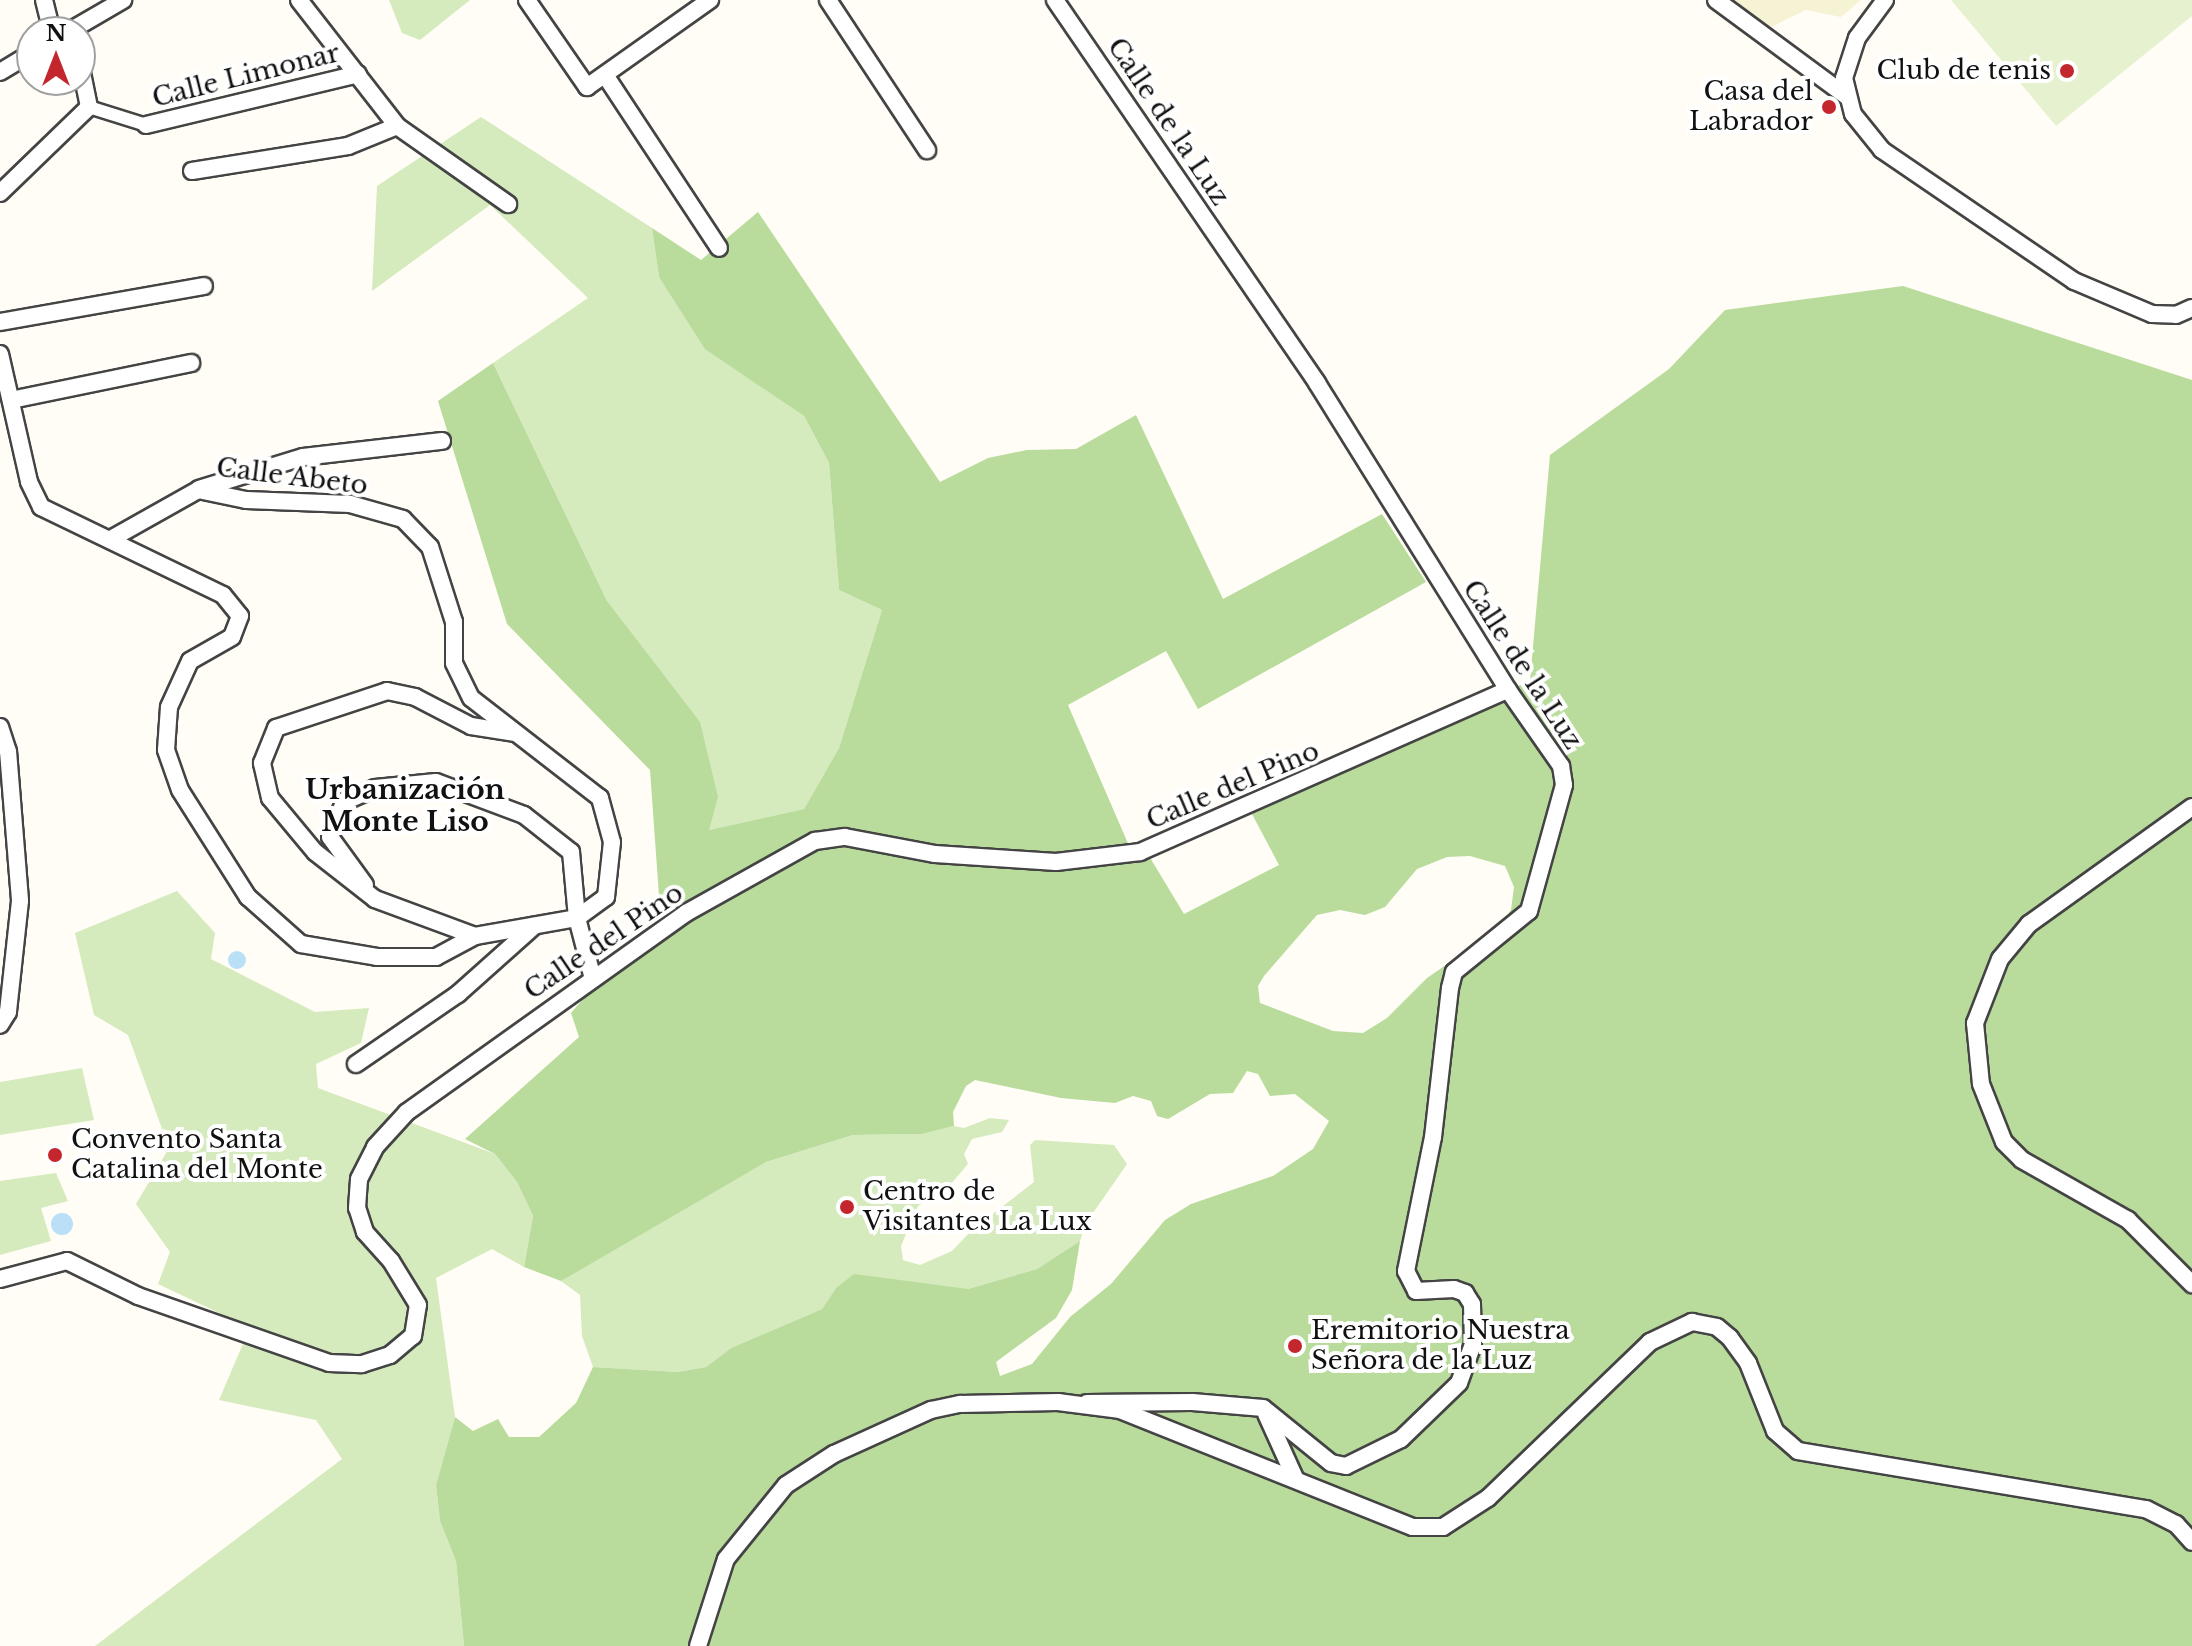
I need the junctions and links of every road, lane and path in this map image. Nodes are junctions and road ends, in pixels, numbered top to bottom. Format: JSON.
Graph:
{"nodes":[{"id":1,"x":123,"y":0,"type":"edge"},
{"id":2,"x":299,"y":0,"type":"edge"},
{"id":3,"x":527,"y":0,"type":"edge"},
{"id":4,"x":710,"y":0,"type":"edge"},
{"id":5,"x":828,"y":0,"type":"edge"},
{"id":6,"x":1055,"y":0,"type":"edge"},
{"id":7,"x":1716,"y":0,"type":"edge"},
{"id":8,"x":1885,"y":0,"type":"edge"},
{"id":9,"x":96,"y":16,"type":"edge"},
{"id":10,"x":358,"y":74,"type":"junction"},
{"id":11,"x":605,"y":75,"type":"junction"},
{"id":12,"x":87,"y":96,"type":"edge"},
{"id":13,"x":1846,"y":96,"type":"junction"},
{"id":14,"x":89,"y":107,"type":"junction"},
{"id":15,"x":146,"y":125,"type":"joint"},
{"id":16,"x":397,"y":126,"type":"junction"},
{"id":17,"x":927,"y":150,"type":"dead end"},
{"id":18,"x":192,"y":171,"type":"dead end"},
{"id":19,"x":0,"y":193,"type":"edge"},
{"id":20,"x":508,"y":204,"type":"dead end"},
{"id":21,"x":719,"y":248,"type":"dead end"},
{"id":22,"x":204,"y":286,"type":"dead end"},
{"id":23,"x":2192,"y":308,"type":"edge"},
{"id":24,"x":0,"y":322,"type":"edge"},
{"id":25,"x":0,"y":354,"type":"edge"},
{"id":26,"x":191,"y":363,"type":"dead end"},
{"id":27,"x":11,"y":400,"type":"junction"},
{"id":28,"x":442,"y":441,"type":"dead end"},
{"id":29,"x":198,"y":490,"type":"junction"},
{"id":30,"x":111,"y":539,"type":"junction"},
{"id":31,"x":1508,"y":690,"type":"junction"},
{"id":32,"x":0,"y":727,"type":"edge"},
{"id":33,"x":520,"y":733,"type":"junction"},
{"id":34,"x":2192,"y":807,"type":"edge"},
{"id":35,"x":375,"y":899,"type":"junction"},
{"id":36,"x":577,"y":918,"type":"junction"},
{"id":37,"x":534,"y":926,"type":"junction"},
{"id":38,"x":475,"y":936,"type":"junction"},
{"id":39,"x":592,"y":975,"type":"junction"},
{"id":40,"x":0,"y":1025,"type":"edge"},
{"id":41,"x":356,"y":1064,"type":"dead end"},
{"id":42,"x":0,"y":1279,"type":"edge"},
{"id":43,"x":2192,"y":1284,"type":"edge"},
{"id":44,"x":1087,"y":1403,"type":"junction"},
{"id":45,"x":1263,"y":1408,"type":"junction"},
{"id":46,"x":1296,"y":1480,"type":"junction"},
{"id":47,"x":2192,"y":1542,"type":"edge"},
{"id":48,"x":698,"y":1646,"type":"edge"}],
"edges":[{"from":1,"to":9,"type":"street"},
{"from":2,"to":10,"type":"street"},
{"from":3,"to":11,"type":"street"},
{"from":4,"to":11,"type":"street"},
{"from":5,"to":17,"type":"street"},
{"from":6,"to":31,"type":"street","name":"Calle de la Luz"},
{"from":7,"to":13,"type":"street"},
{"from":8,"to":13,"type":"street"},
{"from":10,"to":15,"type":"street","name":"Calle Limonar"},
{"from":10,"to":16,"type":"street"},
{"from":11,"to":21,"type":"street"},
{"from":12,"to":14,"type":"street"},
{"from":13,"to":23,"type":"street"},
{"from":14,"to":15,"type":"street"},
{"from":14,"to":19,"type":"street"},
{"from":16,"to":18,"type":"street"},
{"from":16,"to":20,"type":"street"},
{"from":22,"to":24,"type":"street"},
{"from":25,"to":27,"type":"street"},
{"from":26,"to":27,"type":"street"},
{"from":27,"to":30,"type":"street"},
{"from":28,"to":29,"type":"street"},
{"from":29,"to":30,"type":"street","name":"Calle Abeto"},
{"from":29,"to":33,"type":"street","name":"Calle Abeto"},
{"from":30,"to":38,"type":"street"},
{"from":31,"to":39,"type":"street","name":"Calle del Pino"},
{"from":31,"to":45,"type":"street","name":"Calle de la Luz"},
{"from":32,"to":40,"type":"street"},
{"from":33,"to":35,"type":"street"},
{"from":33,"to":36,"type":"street","name":"Calle Abeto"},
{"from":34,"to":43,"type":"street"},
{"from":35,"to":36,"type":"street"},
{"from":35,"to":38,"type":"street"},
{"from":36,"to":37,"type":"street"},
{"from":36,"to":39,"type":"street"},
{"from":37,"to":38,"type":"street"},
{"from":37,"to":41,"type":"street"},
{"from":39,"to":42,"type":"street","name":"Calle del Pino"},
{"from":44,"to":45,"type":"street"},
{"from":44,"to":46,"type":"street"},
{"from":44,"to":48,"type":"street"},
{"from":45,"to":46,"type":"street"},
{"from":46,"to":47,"type":"street"}]}
